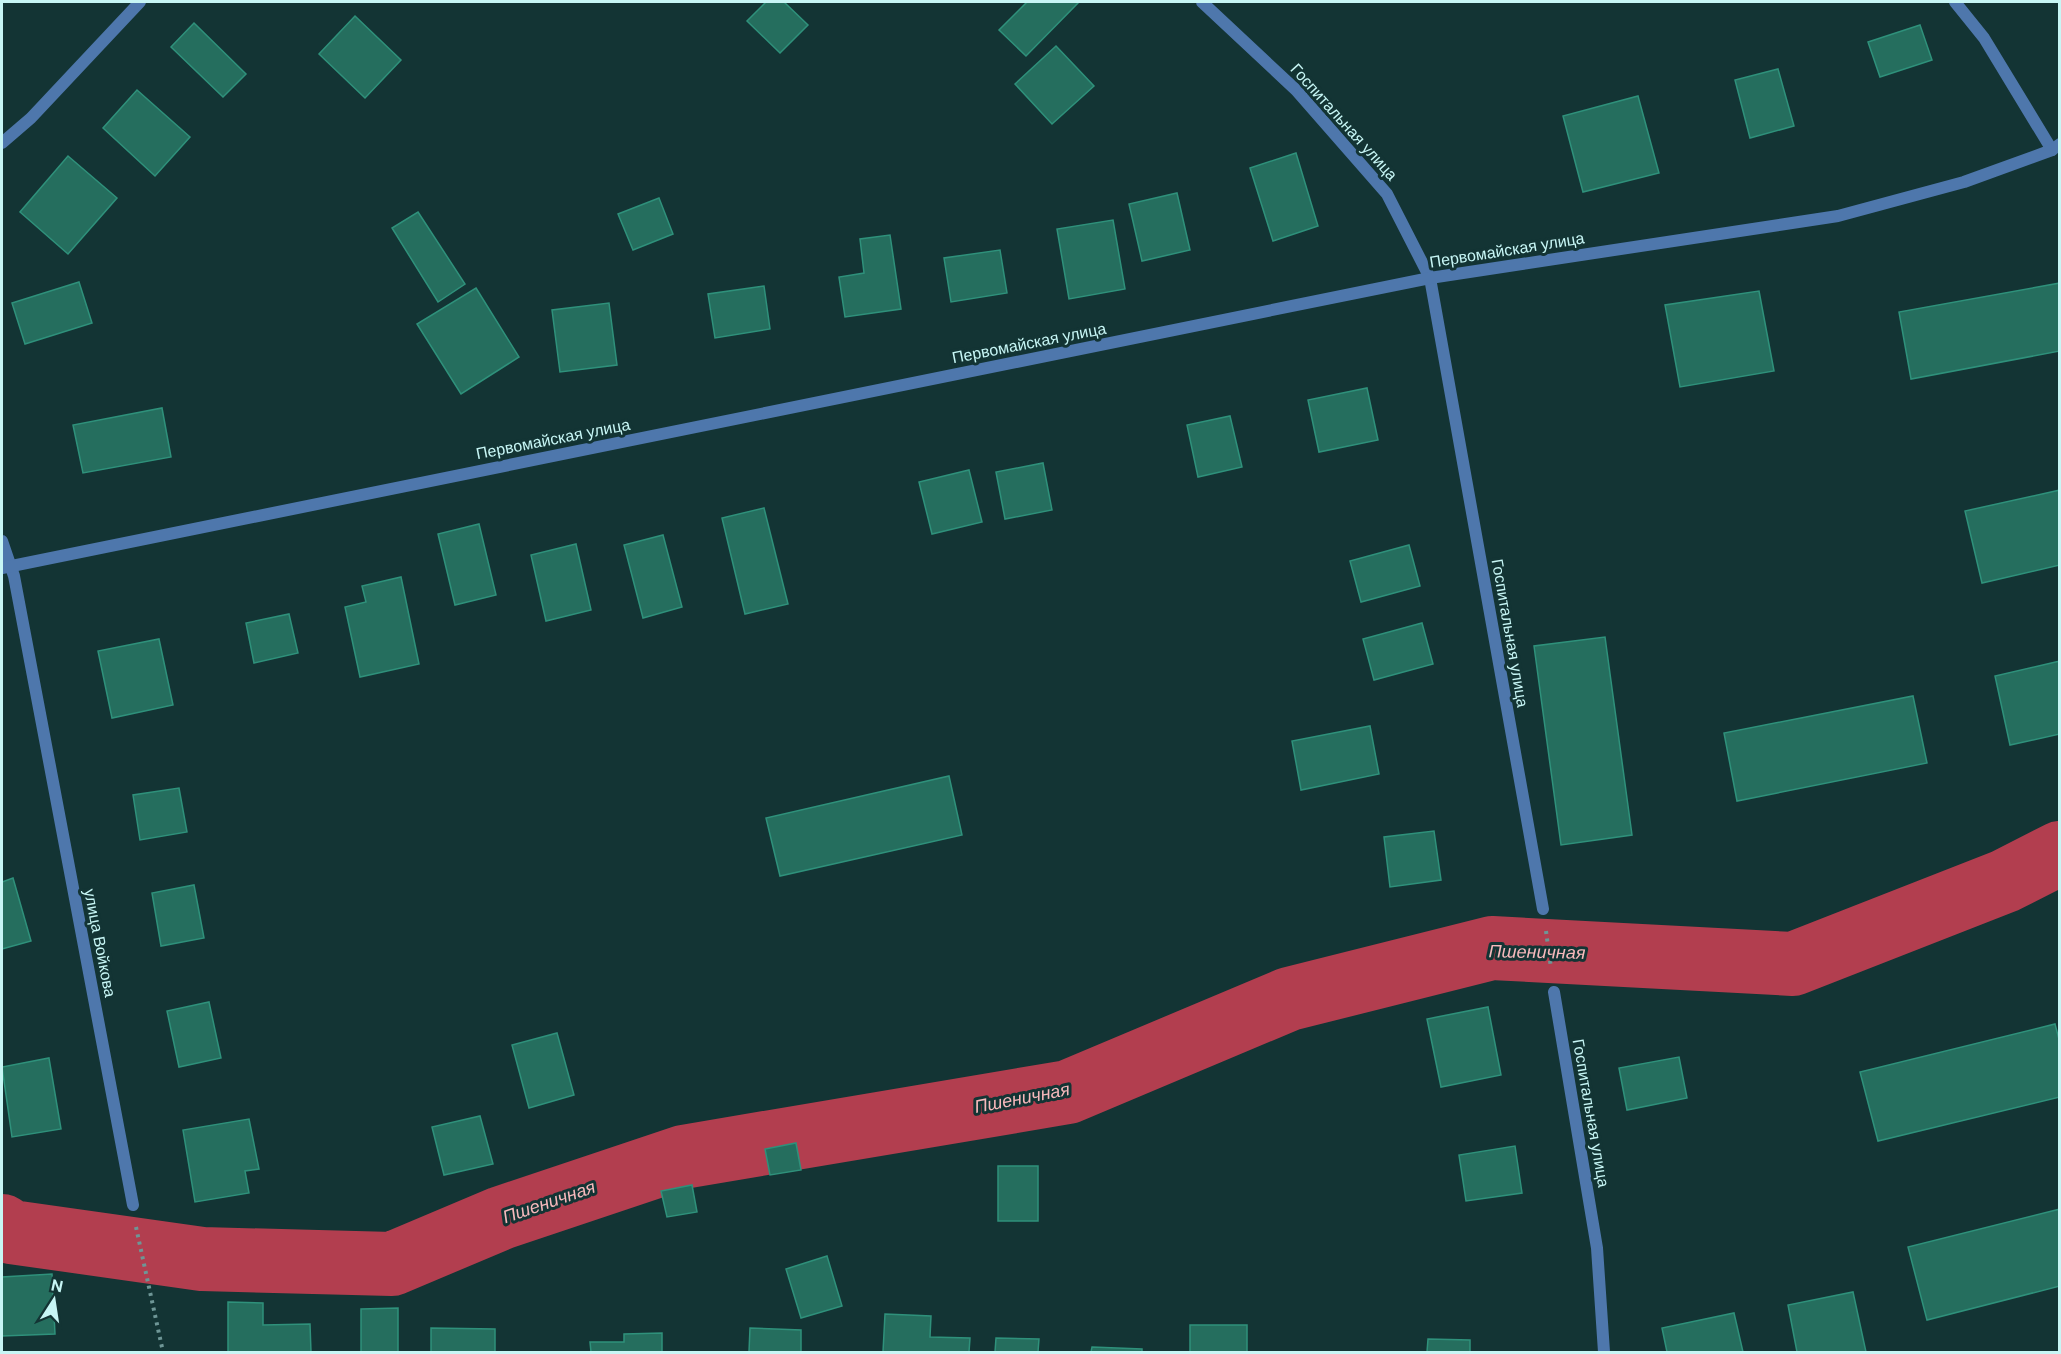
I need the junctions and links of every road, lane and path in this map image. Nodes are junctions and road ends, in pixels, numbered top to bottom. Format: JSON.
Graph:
{"nodes":[{"id":1,"x":140,"y":2,"type":"edge"},
{"id":2,"x":1202,"y":2,"type":"edge"},
{"id":3,"x":1955,"y":2,"type":"edge"},
{"id":4,"x":2,"y":143,"type":"edge"},
{"id":5,"x":2056,"y":147,"type":"edge"},
{"id":6,"x":1430,"y":278,"type":"junction"},
{"id":7,"x":2,"y":541,"type":"edge"},
{"id":8,"x":6,"y":567,"type":"edge"},
{"id":9,"x":1543,"y":909,"type":"joint"},
{"id":10,"x":1554,"y":992,"type":"joint"},
{"id":11,"x":133,"y":1205,"type":"joint"},
{"id":12,"x":164,"y":1353,"type":"edge"},
{"id":13,"x":1604,"y":1353,"type":"edge"}],
"edges":[{"from":1,"to":4,"type":"street"},
{"from":2,"to":6,"type":"street","name":"Госпитальная улица"},
{"from":3,"to":5,"type":"street"},
{"from":5,"to":6,"type":"street","name":"Первомайская улица"},
{"from":6,"to":8,"type":"street","name":"Первомайская улица"},
{"from":6,"to":9,"type":"street","name":"Госпитальная улица"},
{"from":7,"to":8,"type":"street","name":"улица Войкова"},
{"from":8,"to":11,"type":"street","name":"улица Войкова"},
{"from":9,"to":10,"type":"path"},
{"from":10,"to":13,"type":"street","name":"Госпитальная улица"},
{"from":11,"to":12,"type":"path"}]}
